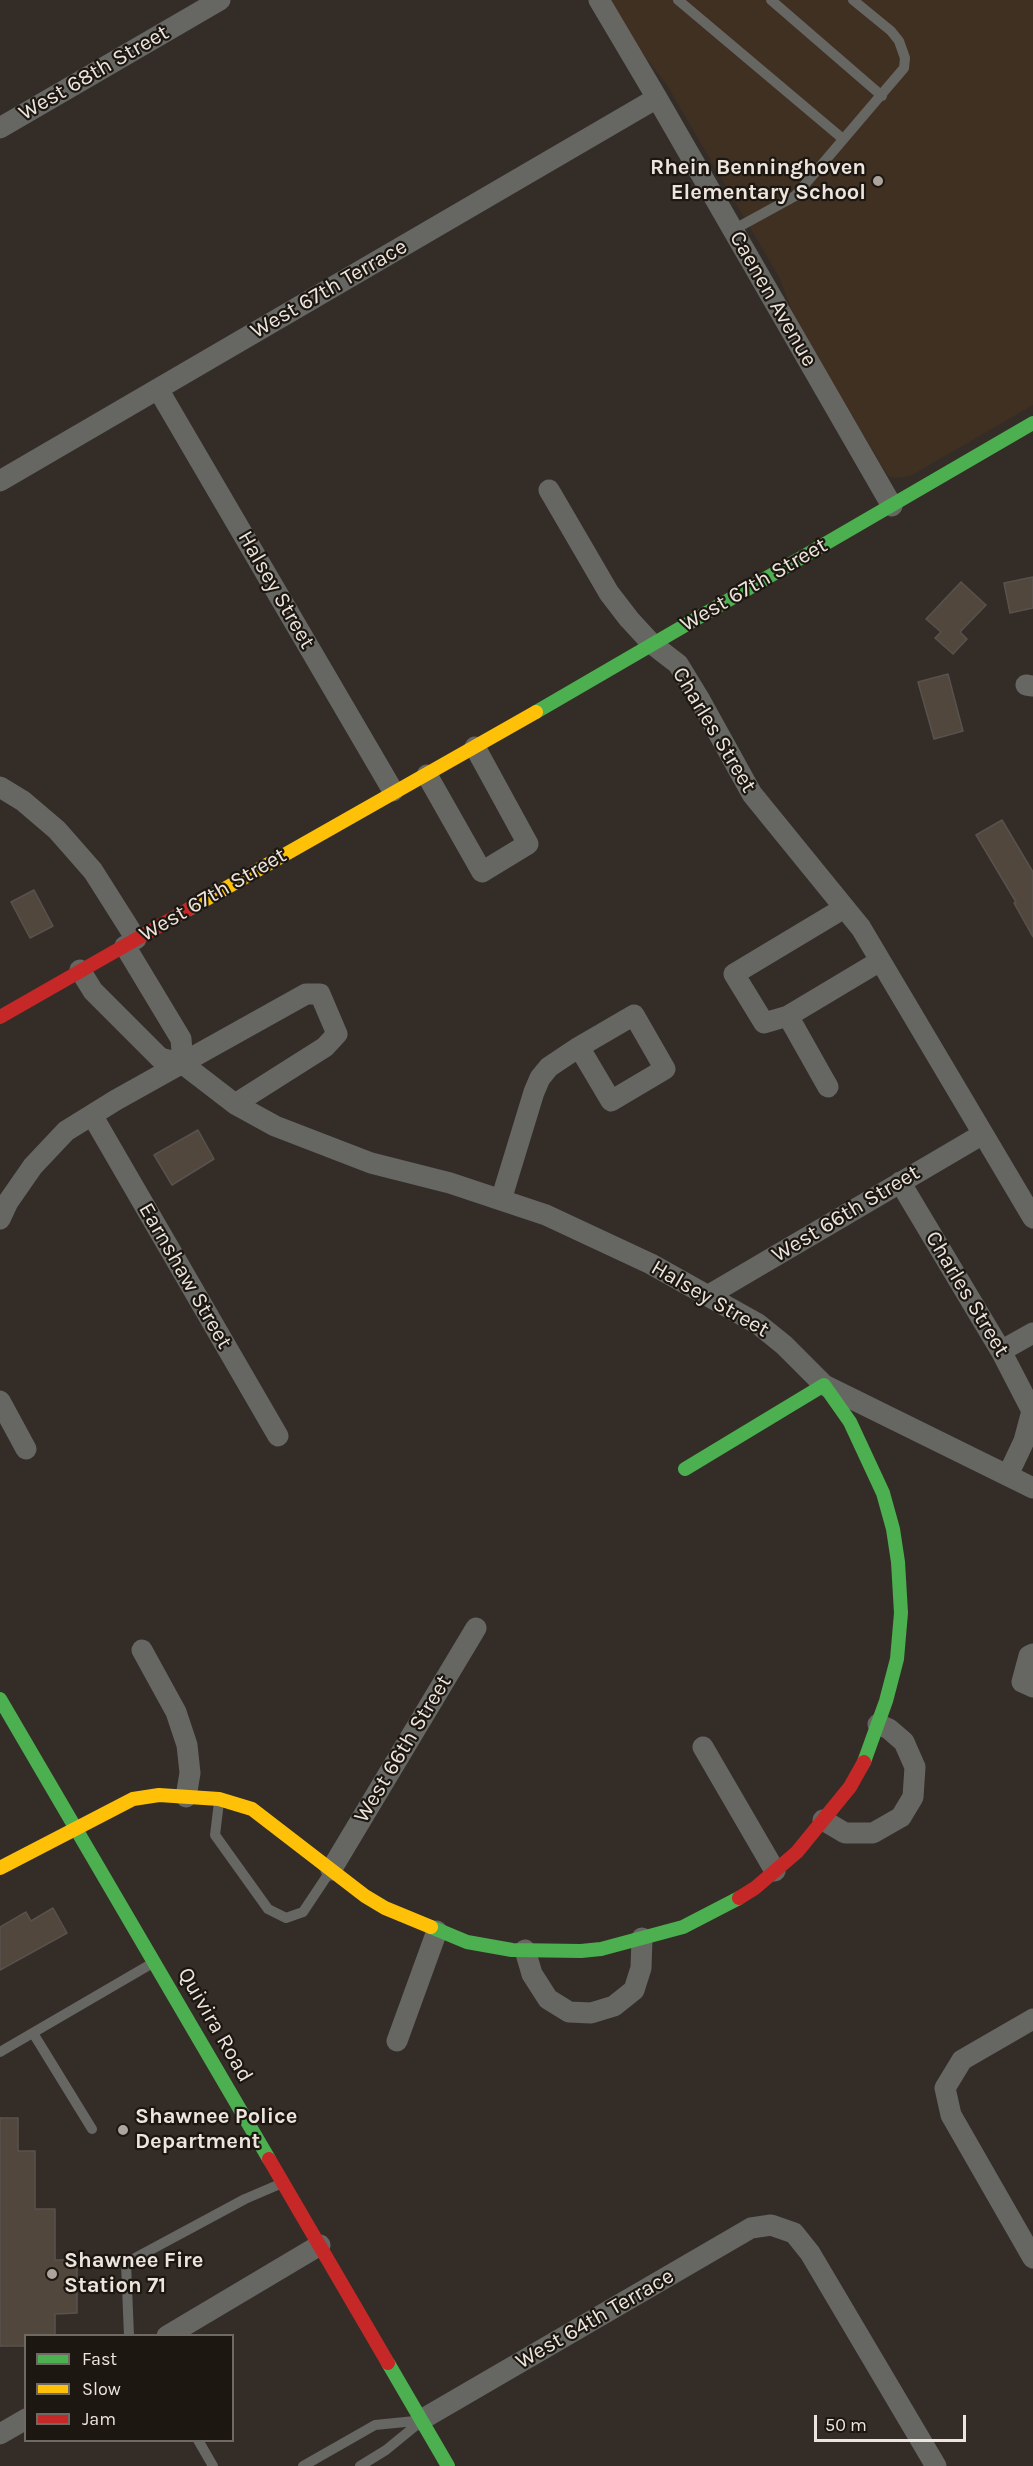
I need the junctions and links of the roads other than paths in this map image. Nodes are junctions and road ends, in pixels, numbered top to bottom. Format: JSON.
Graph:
{"nodes":[{"id":1,"x":220,"y":0,"type":"edge"},
{"id":2,"x":598,"y":0,"type":"edge"},
{"id":3,"x":678,"y":0,"type":"edge"},
{"id":4,"x":771,"y":0,"type":"edge"},
{"id":5,"x":854,"y":0,"type":"edge"},
{"id":6,"x":882,"y":96,"type":"junction"},
{"id":7,"x":657,"y":98,"type":"junction"},
{"id":8,"x":0,"y":128,"type":"edge"},
{"id":9,"x":843,"y":139,"type":"junction"},
{"id":10,"x":733,"y":230,"type":"junction"},
{"id":11,"x":158,"y":389,"type":"junction"},
{"id":12,"x":1033,"y":423,"type":"edge"},
{"id":13,"x":0,"y":481,"type":"edge"},
{"id":14,"x":549,"y":490,"type":"dead end"},
{"id":15,"x":892,"y":506,"type":"junction"},
{"id":16,"x":652,"y":644,"type":"junction"},
{"id":17,"x":475,"y":747,"type":"junction"},
{"id":18,"x":427,"y":775,"type":"junction"},
{"id":19,"x":0,"y":787,"type":"edge"},
{"id":20,"x":393,"y":792,"type":"junction"},
{"id":21,"x":844,"y":908,"type":"junction"},
{"id":22,"x":130,"y":942,"type":"junction"},
{"id":23,"x":880,"y":961,"type":"junction"},
{"id":24,"x":80,"y":970,"type":"junction"},
{"id":25,"x":788,"y":1016,"type":"junction"},
{"id":26,"x":0,"y":1017,"type":"edge"},
{"id":27,"x":579,"y":1047,"type":"dead end"},
{"id":28,"x":183,"y":1064,"type":"junction"},
{"id":29,"x":828,"y":1087,"type":"dead end"},
{"id":30,"x":235,"y":1104,"type":"junction"},
{"id":31,"x":92,"y":1115,"type":"junction"},
{"id":32,"x":983,"y":1134,"type":"junction"},
{"id":33,"x":900,"y":1182,"type":"junction"},
{"id":34,"x":501,"y":1200,"type":"junction"},
{"id":35,"x":1033,"y":1218,"type":"edge"},
{"id":36,"x":0,"y":1219,"type":"edge"},
{"id":37,"x":709,"y":1295,"type":"junction"},
{"id":38,"x":1033,"y":1333,"type":"edge"},
{"id":39,"x":1001,"y":1351,"type":"junction"},
{"id":40,"x":824,"y":1385,"type":"junction"},
{"id":41,"x":0,"y":1401,"type":"edge"},
{"id":42,"x":278,"y":1436,"type":"dead end"},
{"id":43,"x":26,"y":1449,"type":"dead end"},
{"id":44,"x":685,"y":1469,"type":"dead end"},
{"id":45,"x":1008,"y":1475,"type":"junction"},
{"id":46,"x":1033,"y":1488,"type":"edge"},
{"id":47,"x":476,"y":1629,"type":"dead end"},
{"id":48,"x":142,"y":1650,"type":"dead end"},
{"id":49,"x":1033,"y":1654,"type":"edge"},
{"id":50,"x":1033,"y":1688,"type":"edge"},
{"id":51,"x":0,"y":1699,"type":"edge"},
{"id":52,"x":878,"y":1724,"type":"junction"},
{"id":53,"x":703,"y":1747,"type":"dead end"},
{"id":54,"x":186,"y":1797,"type":"junction"},
{"id":55,"x":219,"y":1799,"type":"junction"},
{"id":56,"x":823,"y":1820,"type":"junction"},
{"id":57,"x":75,"y":1828,"type":"junction"},
{"id":58,"x":0,"y":1868,"type":"edge"},
{"id":59,"x":331,"y":1870,"type":"junction"},
{"id":60,"x":775,"y":1871,"type":"junction"},
{"id":61,"x":436,"y":1931,"type":"junction"},
{"id":62,"x":642,"y":1938,"type":"junction"},
{"id":63,"x":525,"y":1950,"type":"junction"},
{"id":64,"x":154,"y":1963,"type":"junction"},
{"id":65,"x":1033,"y":2019,"type":"edge"},
{"id":66,"x":33,"y":2033,"type":"junction"},
{"id":67,"x":397,"y":2041,"type":"dead end"},
{"id":68,"x":0,"y":2052,"type":"edge"},
{"id":69,"x":92,"y":2129,"type":"dead end"},
{"id":70,"x":283,"y":2182,"type":"junction"},
{"id":71,"x":320,"y":2245,"type":"junction"},
{"id":72,"x":1033,"y":2258,"type":"edge"},
{"id":73,"x":129,"y":2334,"type":"edge"},
{"id":74,"x":170,"y":2334,"type":"edge"},
{"id":75,"x":24,"y":2420,"type":"edge"},
{"id":76,"x":422,"y":2420,"type":"junction"},
{"id":77,"x":0,"y":2434,"type":"edge"},
{"id":78,"x":199,"y":2442,"type":"edge"},
{"id":79,"x":213,"y":2466,"type":"edge"},
{"id":80,"x":303,"y":2466,"type":"edge"},
{"id":81,"x":360,"y":2466,"type":"edge"},
{"id":82,"x":448,"y":2466,"type":"edge"},
{"id":83,"x":936,"y":2466,"type":"edge"}],
"edges":[{"from":1,"to":8,"type":"street","name":"West 68th Street"},
{"from":2,"to":7,"type":"street","name":"Caenen Avenue"},
{"from":3,"to":9,"type":"lane"},
{"from":4,"to":6,"type":"lane"},
{"from":5,"to":6,"type":"lane"},
{"from":6,"to":9,"type":"lane"},
{"from":7,"to":10,"type":"street","name":"Caenen Avenue"},
{"from":7,"to":11,"type":"street","name":"West 67th Terrace"},
{"from":9,"to":10,"type":"lane"},
{"from":10,"to":15,"type":"street","name":"Caenen Avenue"},
{"from":11,"to":13,"type":"street","name":"West 67th Terrace"},
{"from":11,"to":20,"type":"street","name":"Halsey Street"},
{"from":12,"to":15,"type":"street","name":"West 67th Street"},
{"from":14,"to":16,"type":"street","name":"Charles Street"},
{"from":15,"to":16,"type":"street","name":"West 67th Street"},
{"from":16,"to":17,"type":"street","name":"West 67th Street"},
{"from":16,"to":21,"type":"street","name":"Charles Street"},
{"from":17,"to":18,"type":"street","name":"West 67th Street"},
{"from":17,"to":18,"type":"street"},
{"from":18,"to":20,"type":"street","name":"West 67th Street"},
{"from":19,"to":22,"type":"street"},
{"from":20,"to":22,"type":"street","name":"West 67th Street"},
{"from":21,"to":23,"type":"street","name":"Charles Street"},
{"from":21,"to":25,"type":"street"},
{"from":22,"to":24,"type":"street","name":"West 67th Street"},
{"from":22,"to":28,"type":"street"},
{"from":23,"to":25,"type":"street"},
{"from":23,"to":32,"type":"street","name":"Charles Street"},
{"from":24,"to":26,"type":"street","name":"West 67th Street"},
{"from":24,"to":28,"type":"street","name":"Halsey Street"},
{"from":25,"to":29,"type":"street"},
{"from":27,"to":34,"type":"street"},
{"from":28,"to":30,"type":"street","name":"Halsey Street"},
{"from":28,"to":30,"type":"street"},
{"from":28,"to":31,"type":"street"},
{"from":30,"to":34,"type":"street","name":"Halsey Street"},
{"from":31,"to":36,"type":"street"},
{"from":31,"to":42,"type":"street","name":"Earnshaw Street"},
{"from":32,"to":33,"type":"street","name":"West 66th Street"},
{"from":32,"to":35,"type":"street","name":"Charles Street"},
{"from":33,"to":37,"type":"street","name":"West 66th Street"},
{"from":33,"to":39,"type":"street","name":"Charles Street"},
{"from":34,"to":37,"type":"street","name":"Halsey Street"},
{"from":37,"to":40,"type":"street","name":"Halsey Street"},
{"from":38,"to":39,"type":"street"},
{"from":39,"to":45,"type":"street","name":"Charles Street"},
{"from":40,"to":44,"type":"street"},
{"from":40,"to":45,"type":"street","name":"Halsey Street"},
{"from":40,"to":52,"type":"street"},
{"from":41,"to":43,"type":"street"},
{"from":45,"to":46,"type":"street","name":"Halsey Street"},
{"from":47,"to":59,"type":"street","name":"West 66th Street"},
{"from":48,"to":54,"type":"street"},
{"from":49,"to":50,"type":"street"},
{"from":51,"to":57,"type":"street","name":"Quivira Road"},
{"from":52,"to":56,"type":"street"},
{"from":52,"to":56,"type":"street"},
{"from":53,"to":60,"type":"street"},
{"from":54,"to":55,"type":"street"},
{"from":54,"to":57,"type":"street"},
{"from":55,"to":59,"type":"street"},
{"from":55,"to":59,"type":"lane"},
{"from":56,"to":60,"type":"street"},
{"from":57,"to":58,"type":"street"},
{"from":57,"to":64,"type":"street","name":"Quivira Road"},
{"from":59,"to":61,"type":"street"},
{"from":60,"to":62,"type":"street"},
{"from":61,"to":63,"type":"street"},
{"from":61,"to":67,"type":"street"},
{"from":62,"to":63,"type":"street"},
{"from":62,"to":63,"type":"street"},
{"from":64,"to":66,"type":"lane"},
{"from":64,"to":70,"type":"street","name":"Quivira Road"},
{"from":65,"to":72,"type":"street"},
{"from":66,"to":68,"type":"lane"},
{"from":66,"to":69,"type":"lane"},
{"from":70,"to":71,"type":"street","name":"Quivira Road"},
{"from":70,"to":73,"type":"lane"},
{"from":71,"to":74,"type":"street"},
{"from":71,"to":76,"type":"street","name":"Quivira Road"},
{"from":75,"to":77,"type":"street"},
{"from":76,"to":80,"type":"lane"},
{"from":76,"to":81,"type":"lane"},
{"from":76,"to":82,"type":"street","name":"Quivira Road"},
{"from":76,"to":83,"type":"street","name":"West 64th Terrace"},
{"from":78,"to":79,"type":"lane"}]}
